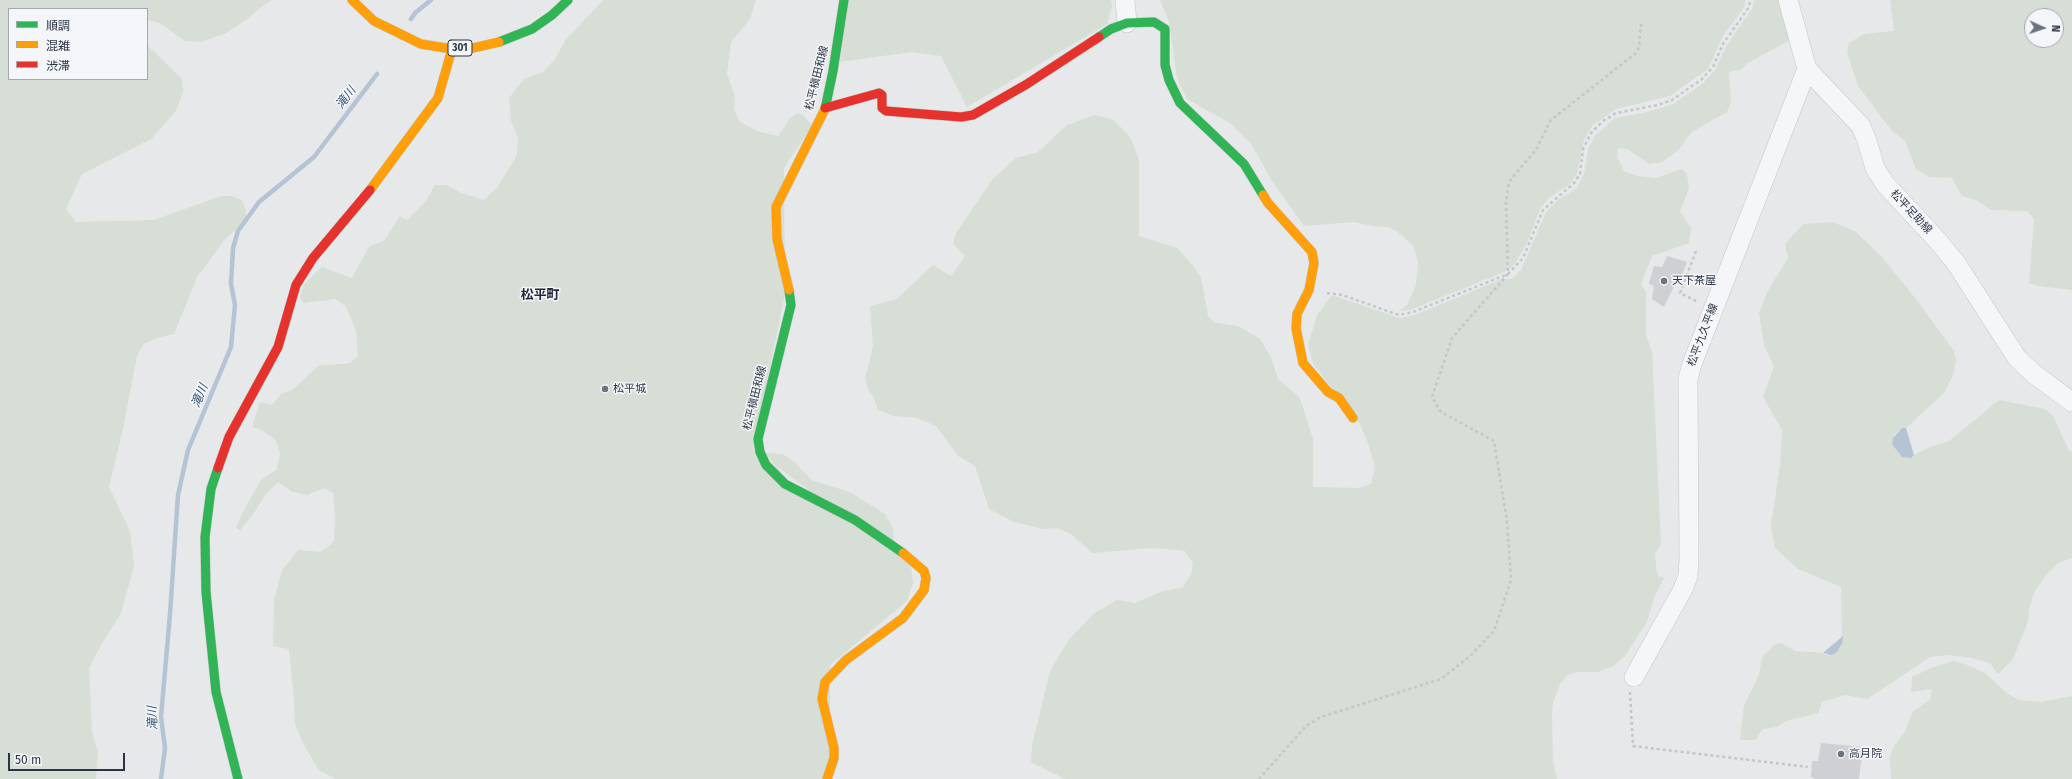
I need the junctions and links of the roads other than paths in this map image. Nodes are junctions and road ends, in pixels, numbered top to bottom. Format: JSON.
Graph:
{"nodes":[{"id":1,"x":352,"y":0,"type":"edge"},
{"id":2,"x":568,"y":0,"type":"edge"},
{"id":3,"x":844,"y":0,"type":"edge"},
{"id":4,"x":1125,"y":0,"type":"edge"},
{"id":5,"x":1788,"y":0,"type":"edge"},
{"id":6,"x":1127,"y":23,"type":"junction"},
{"id":7,"x":452,"y":49,"type":"junction"},
{"id":8,"x":1807,"y":69,"type":"junction"},
{"id":9,"x":824,"y":108,"type":"junction"},
{"id":10,"x":2071,"y":403,"type":"edge"},
{"id":11,"x":1353,"y":418,"type":"dead end"},
{"id":12,"x":1632,"y":681,"type":"road end"},
{"id":13,"x":238,"y":779,"type":"edge"},
{"id":14,"x":827,"y":779,"type":"edge"}],
"edges":[{"from":1,"to":7,"type":"main road","number":"301"},
{"from":2,"to":7,"type":"main road","number":"301"},
{"from":3,"to":9,"type":"main road","name":"松平槇田和線"},
{"from":4,"to":6,"type":"street"},
{"from":5,"to":8,"type":"street","name":"松平足助線"},
{"from":6,"to":9,"type":"main road"},
{"from":6,"to":11,"type":"main road"},
{"from":7,"to":13,"type":"main road"},
{"from":8,"to":10,"type":"street","name":"松平足助線"},
{"from":8,"to":12,"type":"street","name":"松平九久平線"},
{"from":9,"to":14,"type":"main road","name":"松平槇田和線"}]}
